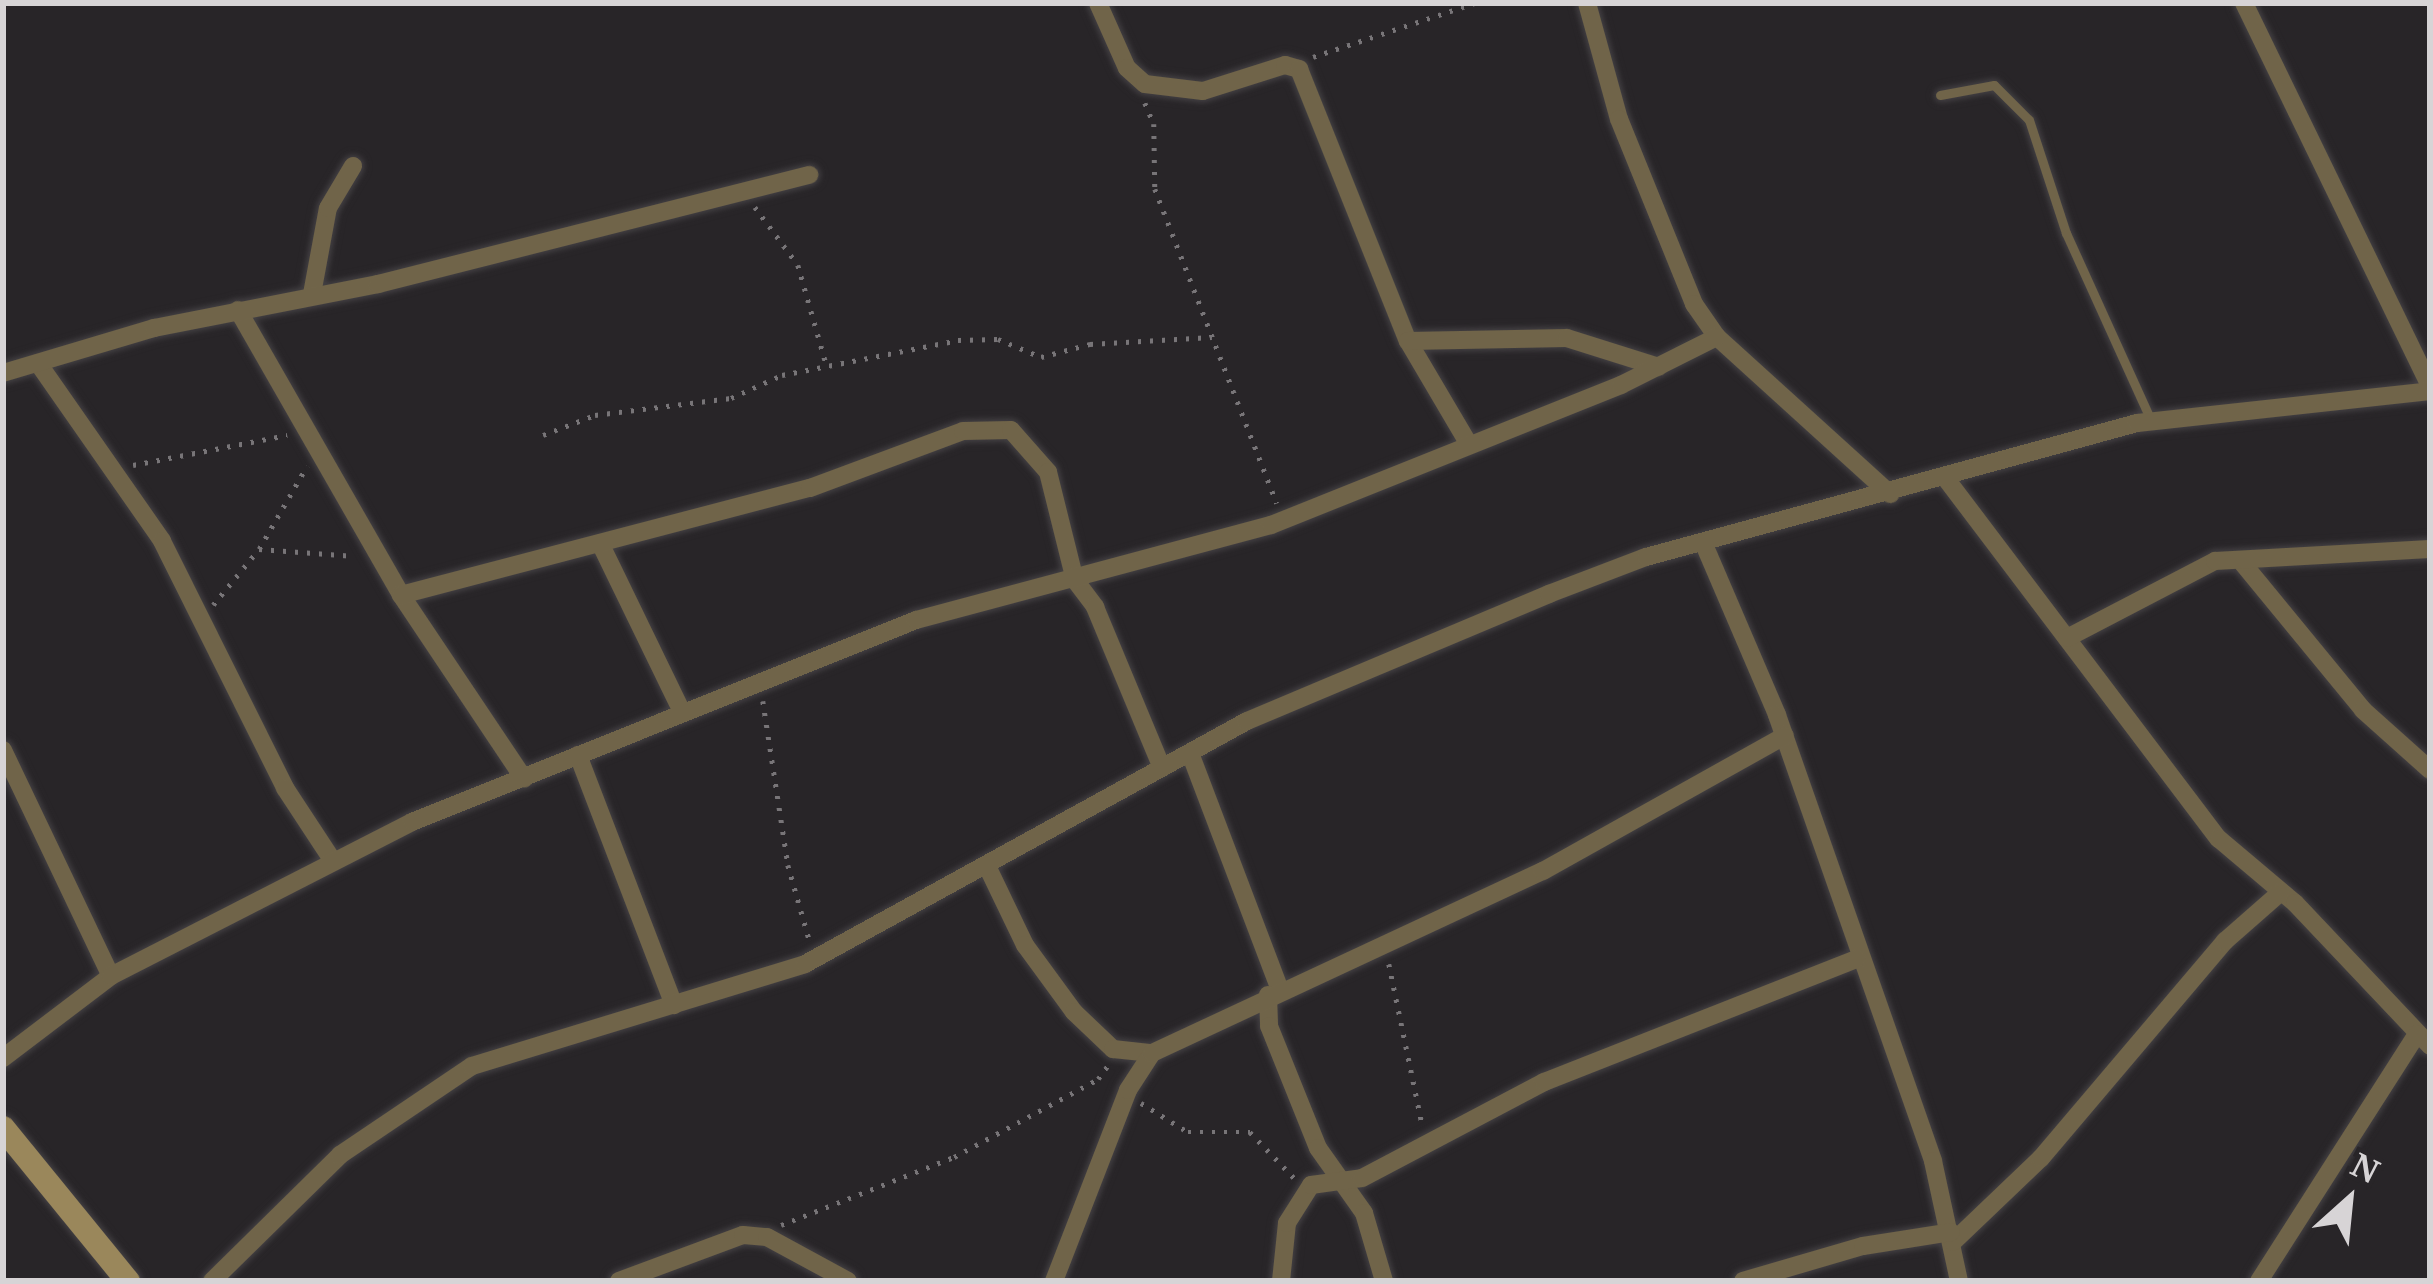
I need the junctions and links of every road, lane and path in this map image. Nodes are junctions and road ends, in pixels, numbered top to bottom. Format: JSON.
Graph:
{"nodes":[{"id":1,"x":1098,"y":3,"type":"edge"},
{"id":2,"x":1474,"y":3,"type":"edge"},
{"id":3,"x":1587,"y":3,"type":"edge"},
{"id":4,"x":2245,"y":3,"type":"edge"},
{"id":5,"x":1285,"y":65,"type":"junction"},
{"id":6,"x":1127,"y":68,"type":"junction"},
{"id":7,"x":1940,"y":95,"type":"dead end"},
{"id":8,"x":353,"y":166,"type":"dead end"},
{"id":9,"x":809,"y":175,"type":"dead end"},
{"id":10,"x":744,"y":194,"type":"junction"},
{"id":11,"x":312,"y":294,"type":"junction"},
{"id":12,"x":238,"y":310,"type":"junction"},
{"id":13,"x":1212,"y":337,"type":"junction"},
{"id":14,"x":1717,"y":337,"type":"junction"},
{"id":15,"x":1408,"y":341,"type":"junction"},
{"id":16,"x":38,"y":363,"type":"junction"},
{"id":17,"x":827,"y":367,"type":"junction"},
{"id":18,"x":1659,"y":367,"type":"junction"},
{"id":19,"x":3,"y":373,"type":"edge"},
{"id":20,"x":2430,"y":388,"type":"edge"},
{"id":21,"x":2151,"y":420,"type":"junction"},
{"id":22,"x":303,"y":430,"type":"junction"},
{"id":23,"x":543,"y":436,"type":"dead end"},
{"id":24,"x":1468,"y":443,"type":"junction"},
{"id":25,"x":315,"y":452,"type":"junction"},
{"id":26,"x":116,"y":469,"type":"junction"},
{"id":27,"x":1947,"y":480,"type":"junction"},
{"id":28,"x":1890,"y":494,"type":"junction"},
{"id":29,"x":1286,"y":518,"type":"junction"},
{"id":30,"x":1703,"y":542,"type":"junction"},
{"id":31,"x":601,"y":544,"type":"junction"},
{"id":32,"x":2430,"y":548,"type":"edge"},
{"id":33,"x":259,"y":549,"type":"junction"},
{"id":34,"x":376,"y":554,"type":"junction"},
{"id":35,"x":2240,"y":560,"type":"junction"},
{"id":36,"x":1075,"y":580,"type":"junction"},
{"id":37,"x":401,"y":596,"type":"junction"},
{"id":38,"x":201,"y":618,"type":"junction"},
{"id":39,"x":2067,"y":638,"type":"junction"},
{"id":40,"x":765,"y":677,"type":"junction"},
{"id":41,"x":681,"y":710,"type":"junction"},
{"id":42,"x":1785,"y":736,"type":"junction"},
{"id":43,"x":3,"y":750,"type":"edge"},
{"id":44,"x":1190,"y":752,"type":"junction"},
{"id":45,"x":578,"y":755,"type":"junction"},
{"id":46,"x":1162,"y":768,"type":"junction"},
{"id":47,"x":2430,"y":770,"type":"edge"},
{"id":48,"x":524,"y":779,"type":"junction"},
{"id":49,"x":331,"y":858,"type":"junction"},
{"id":50,"x":987,"y":866,"type":"junction"},
{"id":51,"x":2281,"y":892,"type":"junction"},
{"id":52,"x":1390,"y":942,"type":"junction"},
{"id":53,"x":817,"y":959,"type":"junction"},
{"id":54,"x":1857,"y":959,"type":"junction"},
{"id":55,"x":111,"y":976,"type":"junction"},
{"id":56,"x":1274,"y":993,"type":"junction"},
{"id":57,"x":674,"y":1004,"type":"junction"},
{"id":58,"x":2424,"y":1040,"type":"edge"},
{"id":59,"x":1113,"y":1048,"type":"junction"},
{"id":60,"x":1152,"y":1053,"type":"junction"},
{"id":61,"x":3,"y":1058,"type":"edge"},
{"id":62,"x":1128,"y":1090,"type":"junction"},
{"id":63,"x":3,"y":1128,"type":"edge"},
{"id":64,"x":1430,"y":1145,"type":"junction"},
{"id":65,"x":1340,"y":1181,"type":"junction"},
{"id":66,"x":1311,"y":1185,"type":"junction"},
{"id":67,"x":763,"y":1237,"type":"junction"},
{"id":68,"x":1952,"y":1237,"type":"junction"},
{"id":69,"x":128,"y":1281,"type":"edge"},
{"id":70,"x":212,"y":1281,"type":"edge"},
{"id":71,"x":619,"y":1281,"type":"edge"},
{"id":72,"x":848,"y":1281,"type":"edge"},
{"id":73,"x":1054,"y":1281,"type":"edge"},
{"id":74,"x":1281,"y":1281,"type":"edge"},
{"id":75,"x":1384,"y":1281,"type":"edge"},
{"id":76,"x":1744,"y":1281,"type":"edge"},
{"id":77,"x":1959,"y":1281,"type":"edge"},
{"id":78,"x":2259,"y":1281,"type":"edge"}],
"edges":[{"from":1,"to":6,"type":"street"},
{"from":2,"to":5,"type":"path"},
{"from":3,"to":14,"type":"street"},
{"from":4,"to":20,"type":"street"},
{"from":5,"to":6,"type":"street"},
{"from":5,"to":15,"type":"street"},
{"from":6,"to":13,"type":"path"},
{"from":7,"to":21,"type":"lane"},
{"from":8,"to":11,"type":"street"},
{"from":9,"to":10,"type":"street"},
{"from":10,"to":11,"type":"street"},
{"from":10,"to":17,"type":"path"},
{"from":11,"to":12,"type":"street"},
{"from":12,"to":16,"type":"street"},
{"from":12,"to":22,"type":"street"},
{"from":13,"to":17,"type":"path"},
{"from":13,"to":29,"type":"path"},
{"from":14,"to":18,"type":"street"},
{"from":14,"to":28,"type":"street"},
{"from":15,"to":18,"type":"street"},
{"from":15,"to":24,"type":"street"},
{"from":16,"to":19,"type":"street"},
{"from":16,"to":26,"type":"street"},
{"from":17,"to":23,"type":"path"},
{"from":18,"to":24,"type":"street"},
{"from":20,"to":21,"type":"street"},
{"from":21,"to":27,"type":"street"},
{"from":22,"to":25,"type":"street"},
{"from":22,"to":26,"type":"path"},
{"from":24,"to":29,"type":"street"},
{"from":25,"to":33,"type":"path"},
{"from":25,"to":34,"type":"street"},
{"from":26,"to":38,"type":"street"},
{"from":27,"to":28,"type":"street"},
{"from":27,"to":39,"type":"street"},
{"from":28,"to":30,"type":"street"},
{"from":29,"to":36,"type":"street"},
{"from":30,"to":42,"type":"street"},
{"from":30,"to":44,"type":"street"},
{"from":31,"to":36,"type":"street"},
{"from":31,"to":37,"type":"street"},
{"from":31,"to":41,"type":"street"},
{"from":32,"to":35,"type":"street"},
{"from":33,"to":34,"type":"path"},
{"from":33,"to":38,"type":"path"},
{"from":34,"to":37,"type":"street"},
{"from":35,"to":39,"type":"street"},
{"from":35,"to":47,"type":"street"},
{"from":36,"to":40,"type":"street"},
{"from":36,"to":46,"type":"street"},
{"from":37,"to":48,"type":"street"},
{"from":38,"to":49,"type":"street"},
{"from":39,"to":51,"type":"street"},
{"from":40,"to":41,"type":"street"},
{"from":40,"to":53,"type":"path"},
{"from":41,"to":45,"type":"street"},
{"from":42,"to":52,"type":"street"},
{"from":42,"to":54,"type":"street"},
{"from":43,"to":55,"type":"street"},
{"from":44,"to":46,"type":"street"},
{"from":44,"to":56,"type":"street"},
{"from":45,"to":48,"type":"street"},
{"from":45,"to":57,"type":"street"},
{"from":46,"to":50,"type":"street"},
{"from":48,"to":49,"type":"street"},
{"from":49,"to":55,"type":"street"},
{"from":50,"to":53,"type":"street"},
{"from":50,"to":59,"type":"street"},
{"from":51,"to":58,"type":"street"},
{"from":51,"to":68,"type":"street"},
{"from":52,"to":56,"type":"street"},
{"from":52,"to":64,"type":"path"},
{"from":53,"to":57,"type":"street"},
{"from":54,"to":64,"type":"street"},
{"from":54,"to":68,"type":"street"},
{"from":55,"to":61,"type":"street"},
{"from":56,"to":60,"type":"street"},
{"from":56,"to":65,"type":"street"},
{"from":57,"to":70,"type":"street"},
{"from":58,"to":78,"type":"street"},
{"from":59,"to":60,"type":"street"},
{"from":59,"to":67,"type":"path"},
{"from":60,"to":62,"type":"street"},
{"from":62,"to":66,"type":"path"},
{"from":62,"to":73,"type":"street"},
{"from":63,"to":69,"type":"street"},
{"from":64,"to":65,"type":"street"},
{"from":65,"to":66,"type":"street"},
{"from":65,"to":75,"type":"street"},
{"from":66,"to":74,"type":"street"},
{"from":67,"to":71,"type":"street"},
{"from":67,"to":72,"type":"street"},
{"from":68,"to":76,"type":"street"},
{"from":68,"to":77,"type":"street"}]}
